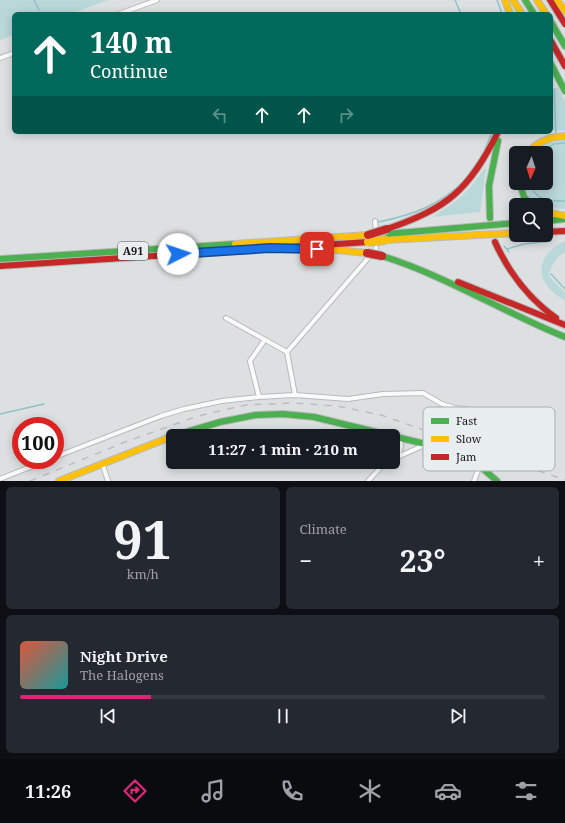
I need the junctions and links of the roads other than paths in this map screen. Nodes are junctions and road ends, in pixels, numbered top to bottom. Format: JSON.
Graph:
{"nodes":[{"id":1,"x":157,"y":0,"type":"edge"},
{"id":2,"x":505,"y":0,"type":"edge"},
{"id":3,"x":513,"y":0,"type":"edge"},
{"id":4,"x":525,"y":0,"type":"edge"},
{"id":5,"x":538,"y":0,"type":"edge"},
{"id":6,"x":550,"y":0,"type":"edge"},
{"id":7,"x":557,"y":0,"type":"edge"},
{"id":8,"x":565,"y":11,"type":"edge"},
{"id":9,"x":124,"y":12,"type":"edge"},
{"id":10,"x":509,"y":12,"type":"edge"},
{"id":11,"x":521,"y":12,"type":"edge"},
{"id":12,"x":533,"y":12,"type":"edge"},
{"id":13,"x":545,"y":12,"type":"edge"},
{"id":14,"x":565,"y":24,"type":"edge"},
{"id":15,"x":553,"y":25,"type":"edge"},
{"id":16,"x":553,"y":45,"type":"edge"},
{"id":17,"x":565,"y":46,"type":"edge"},
{"id":18,"x":12,"y":53,"type":"edge"},
{"id":19,"x":0,"y":58,"type":"edge"},
{"id":20,"x":565,"y":66,"type":"edge"},
{"id":21,"x":553,"y":68,"type":"edge"},
{"id":22,"x":565,"y":91,"type":"edge"},
{"id":23,"x":498,"y":134,"type":"edge"},
{"id":24,"x":499,"y":134,"type":"edge"},
{"id":25,"x":565,"y":136,"type":"edge"},
{"id":26,"x":534,"y":146,"type":"edge"},
{"id":27,"x":553,"y":213,"type":"edge"},
{"id":28,"x":565,"y":216,"type":"edge"},
{"id":29,"x":490,"y":218,"type":"dead end"},
{"id":30,"x":565,"y":219,"type":"edge"},
{"id":31,"x":553,"y":220,"type":"edge"},
{"id":32,"x":375,"y":221,"type":"dead end"},
{"id":33,"x":509,"y":224,"type":"edge"},
{"id":34,"x":565,"y":231,"type":"edge"},
{"id":35,"x":553,"y":232,"type":"edge"},
{"id":36,"x":509,"y":233,"type":"edge"},
{"id":37,"x":387,"y":235,"type":"junction"},
{"id":38,"x":368,"y":238,"type":"junction"},
{"id":39,"x":495,"y":242,"type":"dead end"},
{"id":40,"x":270,"y":248,"type":"junction"},
{"id":41,"x":0,"y":259,"type":"edge"},
{"id":42,"x":0,"y":266,"type":"edge"},
{"id":43,"x":442,"y":277,"type":"junction"},
{"id":44,"x":226,"y":318,"type":"dead end"},
{"id":45,"x":565,"y":324,"type":"edge"},
{"id":46,"x":565,"y":338,"type":"edge"},
{"id":47,"x":264,"y":341,"type":"junction"},
{"id":48,"x":288,"y":352,"type":"junction"},
{"id":49,"x":295,"y":395,"type":"junction"},
{"id":50,"x":259,"y":397,"type":"junction"},
{"id":51,"x":452,"y":407,"type":"edge"},
{"id":52,"x":193,"y":429,"type":"edge"},
{"id":53,"x":360,"y":429,"type":"edge"},
{"id":54,"x":166,"y":439,"type":"edge"},
{"id":55,"x":400,"y":441,"type":"edge"},
{"id":56,"x":423,"y":443,"type":"edge"},
{"id":57,"x":401,"y":446,"type":"edge"},
{"id":58,"x":423,"y":446,"type":"edge"},
{"id":59,"x":400,"y":449,"type":"edge"},
{"id":60,"x":64,"y":454,"type":"edge"},
{"id":61,"x":400,"y":455,"type":"edge"},
{"id":62,"x":102,"y":463,"type":"junction"},
{"id":63,"x":25,"y":469,"type":"edge"},
{"id":64,"x":379,"y":469,"type":"edge"},
{"id":65,"x":478,"y":471,"type":"edge"},
{"id":66,"x":486,"y":471,"type":"edge"},
{"id":67,"x":0,"y":479,"type":"edge"},
{"id":68,"x":58,"y":481,"type":"edge"},
{"id":69,"x":108,"y":481,"type":"edge"},
{"id":70,"x":368,"y":481,"type":"edge"},
{"id":71,"x":474,"y":481,"type":"edge"},
{"id":72,"x":497,"y":481,"type":"edge"}],
"edges":[{"from":1,"to":9,"type":"street"},
{"from":2,"to":10,"type":"main road"},
{"from":3,"to":11,"type":"main road"},
{"from":4,"to":12,"type":"main road"},
{"from":5,"to":13,"type":"main road"},
{"from":6,"to":14,"type":"main road"},
{"from":7,"to":8,"type":"main road"},
{"from":15,"to":17,"type":"main road"},
{"from":16,"to":20,"type":"main road"},
{"from":18,"to":19,"type":"street"},
{"from":21,"to":22,"type":"main road"},
{"from":23,"to":37,"type":"main road"},
{"from":24,"to":29,"type":"main road"},
{"from":25,"to":26,"type":"main road"},
{"from":27,"to":28,"type":"main road"},
{"from":30,"to":31,"type":"main road"},
{"from":32,"to":48,"type":"street"},
{"from":33,"to":37,"type":"main road","number":"A91"},
{"from":34,"to":35,"type":"main road"},
{"from":36,"to":37,"type":"main road","number":"A91"},
{"from":37,"to":38,"type":"main road","number":"A91","bridge":true},
{"from":38,"to":40,"type":"main road","number":"A91"},
{"from":38,"to":41,"type":"main road","number":"A91"},
{"from":39,"to":45,"type":"main road"},
{"from":40,"to":42,"type":"main road","number":"A91"},
{"from":40,"to":43,"type":"main road","bridge":true},
{"from":43,"to":45,"type":"main road"},
{"from":43,"to":46,"type":"main road"},
{"from":44,"to":47,"type":"street"},
{"from":47,"to":48,"type":"street"},
{"from":47,"to":50,"type":"street"},
{"from":48,"to":49,"type":"street"},
{"from":49,"to":50,"type":"street"},
{"from":49,"to":51,"type":"street"},
{"from":50,"to":60,"type":"street"},
{"from":52,"to":53,"type":"main road"},
{"from":54,"to":62,"type":"main road"},
{"from":55,"to":56,"type":"main road"},
{"from":57,"to":59,"type":"street"},
{"from":58,"to":61,"type":"street"},
{"from":62,"to":68,"type":"main road"},
{"from":62,"to":69,"type":"street"},
{"from":63,"to":67,"type":"street"},
{"from":64,"to":70,"type":"street"},
{"from":65,"to":71,"type":"street"},
{"from":66,"to":72,"type":"main road"}]}
